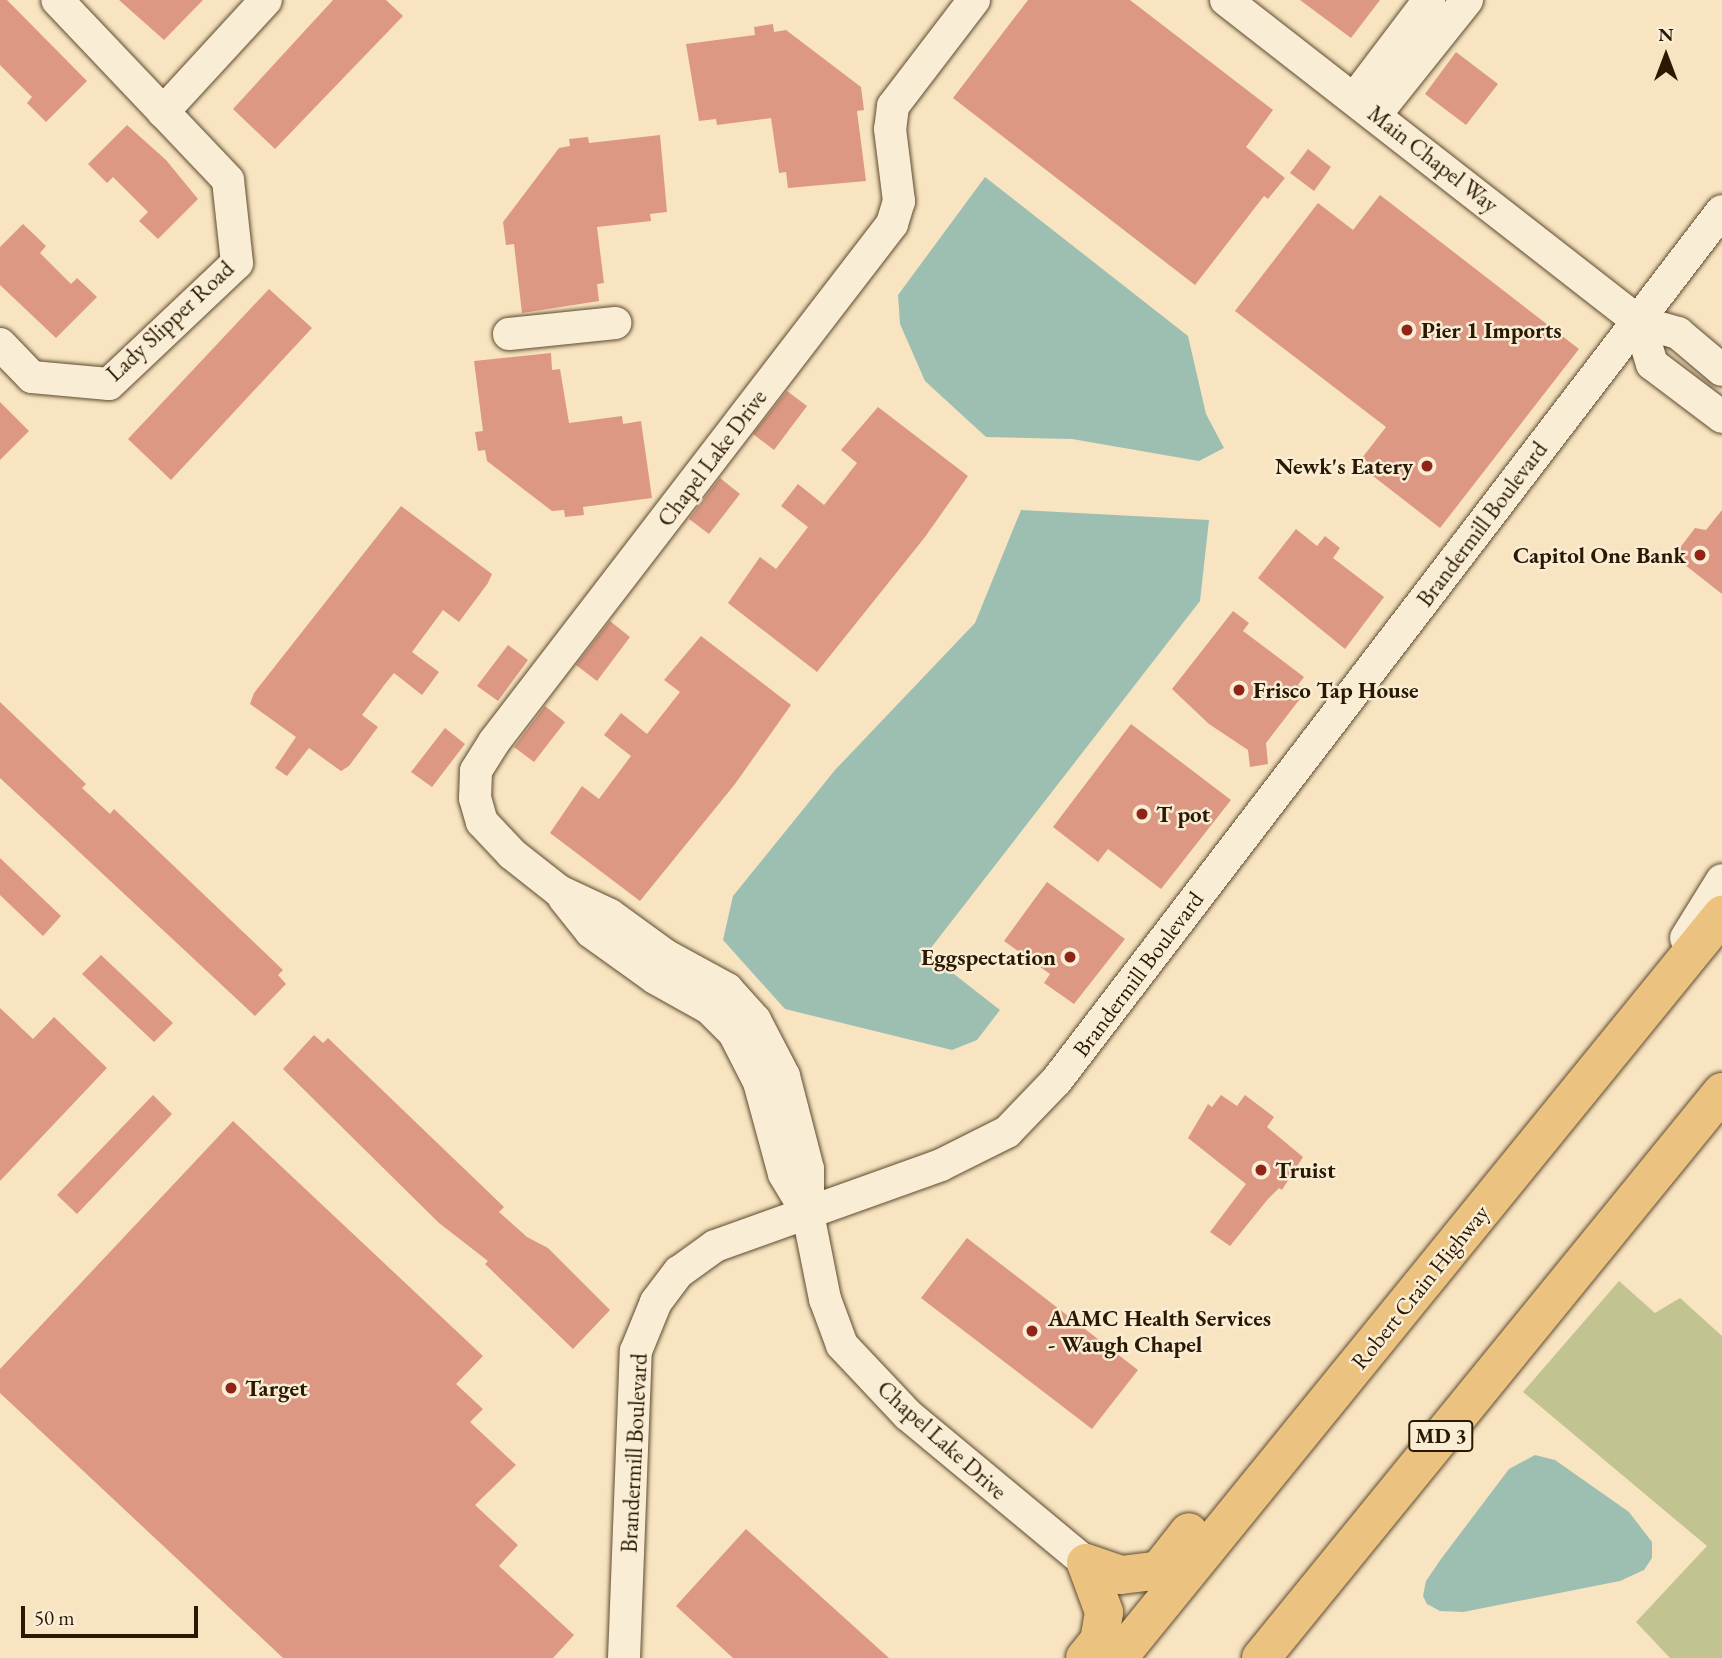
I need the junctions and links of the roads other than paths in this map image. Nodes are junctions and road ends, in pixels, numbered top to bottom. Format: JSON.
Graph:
{"nodes":[{"id":1,"x":57,"y":0,"type":"edge"},
{"id":2,"x":266,"y":0,"type":"edge"},
{"id":3,"x":974,"y":0,"type":"edge"},
{"id":4,"x":1226,"y":0,"type":"edge"},
{"id":5,"x":1429,"y":0,"type":"edge"},
{"id":6,"x":1467,"y":0,"type":"edge"},
{"id":7,"x":1366,"y":106,"type":"junction"},
{"id":8,"x":163,"y":112,"type":"junction"},
{"id":9,"x":1722,"y":211,"type":"edge"},
{"id":10,"x":1639,"y":322,"type":"junction"},
{"id":11,"x":615,"y":323,"type":"dead end"},
{"id":12,"x":509,"y":334,"type":"dead end"},
{"id":13,"x":0,"y":344,"type":"edge"},
{"id":14,"x":1722,"y":370,"type":"edge"},
{"id":15,"x":1722,"y":417,"type":"edge"},
{"id":16,"x":1722,"y":880,"type":"edge"},
{"id":17,"x":1722,"y":915,"type":"edge"},
{"id":18,"x":1632,"y":1023,"type":"junction"},
{"id":19,"x":1722,"y":1092,"type":"edge"},
{"id":20,"x":808,"y":1214,"type":"junction"},
{"id":21,"x":1478,"y":1216,"type":"junction"},
{"id":22,"x":1086,"y":1563,"type":"junction"},
{"id":23,"x":624,"y":1658,"type":"edge"},
{"id":24,"x":1085,"y":1658,"type":"edge"},
{"id":25,"x":1118,"y":1658,"type":"edge"},
{"id":26,"x":1261,"y":1658,"type":"edge"}],
"edges":[{"from":1,"to":8,"type":"street","name":"Lady Slipper Road"},
{"from":2,"to":8,"type":"street"},
{"from":3,"to":20,"type":"street","name":"Chapel Lake Drive"},
{"from":4,"to":7,"type":"street","name":"Main Chapel Way"},
{"from":5,"to":7,"type":"street"},
{"from":6,"to":7,"type":"street"},
{"from":7,"to":10,"type":"street","name":"Main Chapel Way"},
{"from":8,"to":13,"type":"street","name":"Lady Slipper Road"},
{"from":9,"to":10,"type":"street","name":"Brandermill Boulevard"},
{"from":10,"to":14,"type":"street","name":"Main Chapel Way"},
{"from":10,"to":15,"type":"street"},
{"from":10,"to":20,"type":"street","name":"Brandermill Boulevard"},
{"from":11,"to":12,"type":"street"},
{"from":16,"to":18,"type":"street"},
{"from":17,"to":18,"type":"highway","name":"Robert Crain Highway"},
{"from":18,"to":21,"type":"highway","name":"Robert Crain Highway"},
{"from":19,"to":26,"type":"highway","number":"MD 3"},
{"from":20,"to":22,"type":"street","name":"Chapel Lake Drive"},
{"from":20,"to":23,"type":"street","name":"Brandermill Boulevard"},
{"from":21,"to":22,"type":"highway"},
{"from":21,"to":25,"type":"highway","name":"Robert Crain Highway"},
{"from":22,"to":24,"type":"highway"}]}
